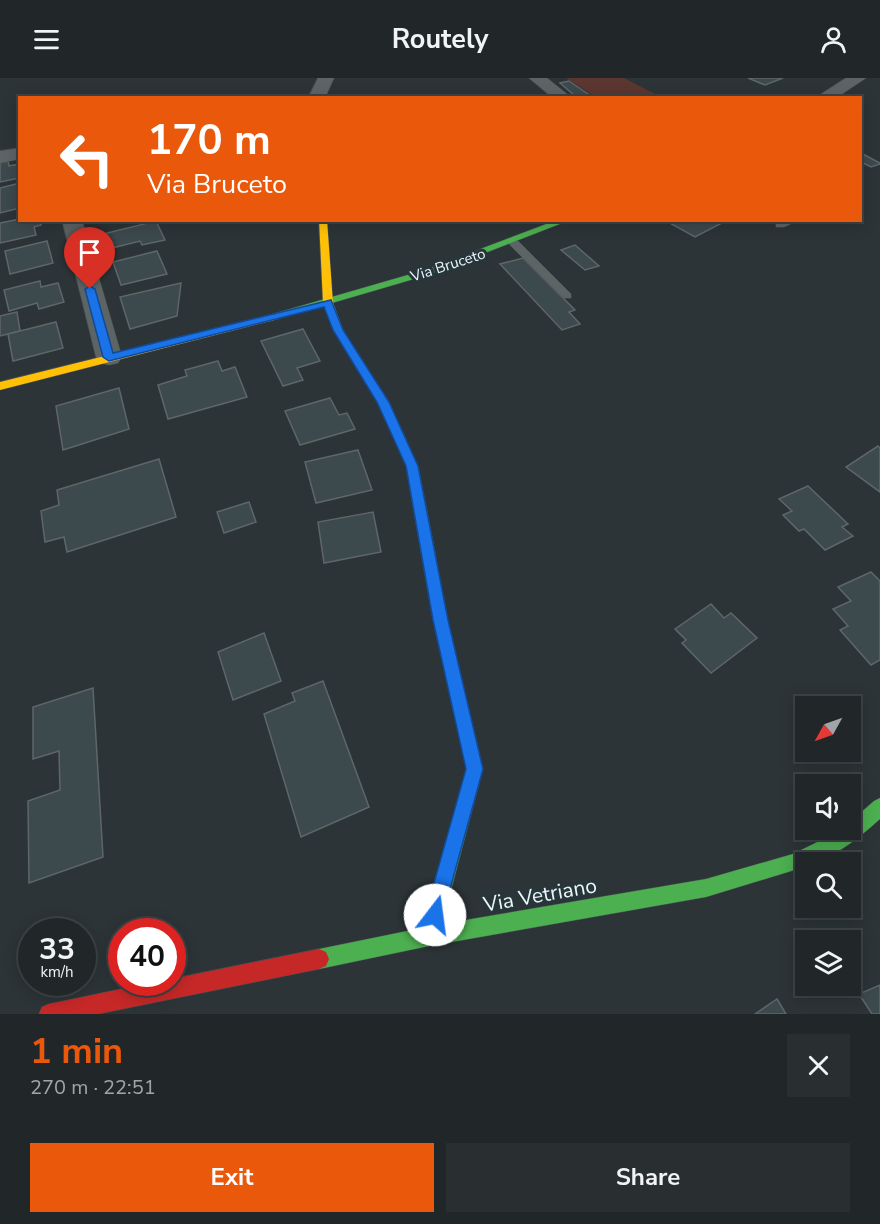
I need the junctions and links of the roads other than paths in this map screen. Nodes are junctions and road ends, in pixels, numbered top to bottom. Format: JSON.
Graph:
{"nodes":[{"id":1,"x":326,"y":78,"type":"edge"},
{"id":2,"x":537,"y":78,"type":"edge"},
{"id":3,"x":850,"y":80,"type":"edge"},
{"id":4,"x":317,"y":96,"type":"edge"},
{"id":5,"x":561,"y":96,"type":"edge"},
{"id":6,"x":826,"y":96,"type":"edge"},
{"id":7,"x":18,"y":153,"type":"edge"},
{"id":8,"x":0,"y":157,"type":"edge"},
{"id":9,"x":73,"y":222,"type":"edge"},
{"id":10,"x":323,"y":222,"type":"edge"},
{"id":11,"x":561,"y":222,"type":"edge"},
{"id":12,"x":788,"y":222,"type":"edge"},
{"id":13,"x":780,"y":225,"type":"dead end"},
{"id":14,"x":514,"y":243,"type":"junction"},
{"id":15,"x":567,"y":296,"type":"dead end"},
{"id":16,"x":328,"y":303,"type":"junction"},
{"id":17,"x":109,"y":357,"type":"junction"},
{"id":18,"x":0,"y":386,"type":"edge"},
{"id":19,"x":880,"y":807,"type":"edge"},
{"id":20,"x":429,"y":936,"type":"junction"},
{"id":21,"x":49,"y":1014,"type":"edge"}],
"edges":[{"from":1,"to":4,"type":"street"},
{"from":2,"to":5,"type":"street"},
{"from":3,"to":6,"type":"street"},
{"from":7,"to":8,"type":"street"},
{"from":9,"to":17,"type":"street"},
{"from":10,"to":16,"type":"street"},
{"from":11,"to":14,"type":"street","name":"Via Bruceto"},
{"from":12,"to":13,"type":"lane"},
{"from":14,"to":15,"type":"lane"},
{"from":14,"to":16,"type":"street","name":"Via Bruceto"},
{"from":16,"to":17,"type":"street","name":"Via Bruceto"},
{"from":16,"to":20,"type":"street"},
{"from":17,"to":18,"type":"street","name":"Via Bruceto"},
{"from":19,"to":20,"type":"street","name":"Via Vetriano"},
{"from":20,"to":21,"type":"street","name":"Via Vetriano"}]}
